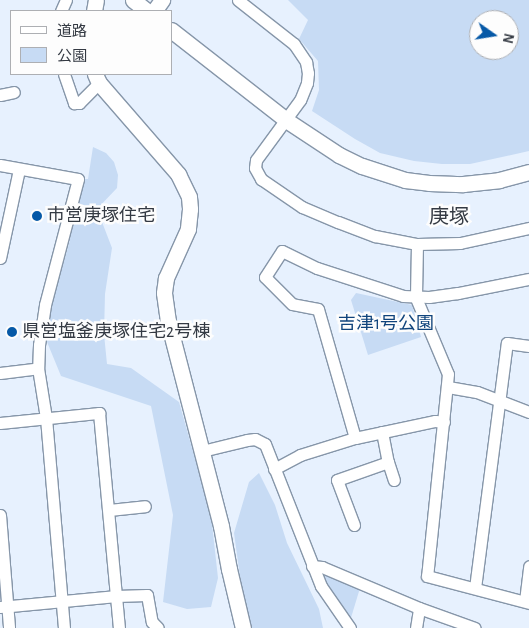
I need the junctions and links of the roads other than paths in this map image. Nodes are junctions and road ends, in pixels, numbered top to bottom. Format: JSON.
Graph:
{"nodes":[{"id":1,"x":133,"y":0,"type":"edge"},
{"id":2,"x":238,"y":0,"type":"edge"},
{"id":3,"x":147,"y":10,"type":"edge"},
{"id":4,"x":172,"y":31,"type":"edge"},
{"id":5,"x":64,"y":75,"type":"edge"},
{"id":6,"x":97,"y":78,"type":"edge"},
{"id":7,"x":14,"y":92,"type":"dead end"},
{"id":8,"x":0,"y":95,"type":"edge"},
{"id":9,"x":286,"y":120,"type":"junction"},
{"id":10,"x":0,"y":166,"type":"edge"},
{"id":11,"x":19,"y":169,"type":"junction"},
{"id":12,"x":529,"y":172,"type":"edge"},
{"id":13,"x":529,"y":228,"type":"edge"},
{"id":14,"x":417,"y":244,"type":"junction"},
{"id":15,"x":0,"y":258,"type":"edge"},
{"id":16,"x":529,"y":278,"type":"edge"},
{"id":17,"x":416,"y":298,"type":"junction"},
{"id":18,"x":529,"y":346,"type":"edge"},
{"id":19,"x":38,"y":368,"type":"junction"},
{"id":20,"x":0,"y":373,"type":"edge"},
{"id":21,"x":448,"y":387,"type":"junction"},
{"id":22,"x":498,"y":400,"type":"junction"},
{"id":23,"x":529,"y":412,"type":"edge"},
{"id":24,"x":46,"y":418,"type":"junction"},
{"id":25,"x":444,"y":422,"type":"junction"},
{"id":26,"x":0,"y":423,"type":"edge"},
{"id":27,"x":382,"y":432,"type":"junction"},
{"id":28,"x":355,"y":438,"type":"junction"},
{"id":29,"x":202,"y":451,"type":"junction"},
{"id":30,"x":388,"y":462,"type":"junction"},
{"id":31,"x":274,"y":468,"type":"junction"},
{"id":32,"x":394,"y":480,"type":"dead end"},
{"id":33,"x":144,"y":506,"type":"dead end"},
{"id":34,"x":109,"y":510,"type":"junction"},
{"id":35,"x":0,"y":515,"type":"edge"},
{"id":36,"x":354,"y":526,"type":"dead end"},
{"id":37,"x":312,"y":566,"type":"junction"},
{"id":38,"x":529,"y":566,"type":"edge"},
{"id":39,"x":474,"y":588,"type":"junction"},
{"id":40,"x":116,"y":596,"type":"junction"},
{"id":41,"x":61,"y":600,"type":"junction"},
{"id":42,"x":527,"y":602,"type":"edge"},
{"id":43,"x":4,"y":607,"type":"edge"},
{"id":44,"x":419,"y":608,"type":"junction"},
{"id":45,"x":469,"y":627,"type":"edge"},
{"id":46,"x":9,"y":628,"type":"edge"},
{"id":47,"x":64,"y":628,"type":"edge"},
{"id":48,"x":119,"y":628,"type":"edge"},
{"id":49,"x":158,"y":628,"type":"edge"},
{"id":50,"x":243,"y":628,"type":"edge"},
{"id":51,"x":350,"y":628,"type":"edge"},
{"id":52,"x":416,"y":628,"type":"edge"}],
"edges":[{"from":1,"to":3,"type":"street"},
{"from":2,"to":9,"type":"street"},
{"from":4,"to":9,"type":"street"},
{"from":5,"to":6,"type":"street"},
{"from":6,"to":29,"type":"street"},
{"from":7,"to":8,"type":"street"},
{"from":9,"to":12,"type":"street"},
{"from":9,"to":14,"type":"street"},
{"from":10,"to":11,"type":"street"},
{"from":11,"to":15,"type":"street"},
{"from":11,"to":19,"type":"street"},
{"from":13,"to":14,"type":"street"},
{"from":14,"to":17,"type":"street"},
{"from":16,"to":17,"type":"street"},
{"from":17,"to":21,"type":"street"},
{"from":17,"to":28,"type":"street"},
{"from":18,"to":22,"type":"street"},
{"from":19,"to":20,"type":"street"},
{"from":19,"to":24,"type":"street"},
{"from":21,"to":22,"type":"street"},
{"from":21,"to":25,"type":"street"},
{"from":22,"to":23,"type":"street"},
{"from":22,"to":39,"type":"street"},
{"from":24,"to":26,"type":"street"},
{"from":24,"to":34,"type":"street"},
{"from":24,"to":41,"type":"street"},
{"from":25,"to":27,"type":"street"},
{"from":25,"to":39,"type":"street"},
{"from":27,"to":28,"type":"street"},
{"from":27,"to":30,"type":"street"},
{"from":28,"to":31,"type":"street"},
{"from":29,"to":31,"type":"street"},
{"from":29,"to":50,"type":"street"},
{"from":30,"to":32,"type":"street"},
{"from":30,"to":36,"type":"street"},
{"from":31,"to":37,"type":"street"},
{"from":33,"to":34,"type":"street"},
{"from":34,"to":40,"type":"street"},
{"from":35,"to":43,"type":"street"},
{"from":37,"to":44,"type":"street"},
{"from":37,"to":51,"type":"street"},
{"from":38,"to":42,"type":"street"},
{"from":39,"to":42,"type":"street"},
{"from":40,"to":41,"type":"street"},
{"from":40,"to":48,"type":"street"},
{"from":40,"to":49,"type":"street"},
{"from":41,"to":43,"type":"street"},
{"from":41,"to":47,"type":"street"},
{"from":43,"to":46,"type":"street"},
{"from":44,"to":45,"type":"street"},
{"from":44,"to":52,"type":"street"}]}
